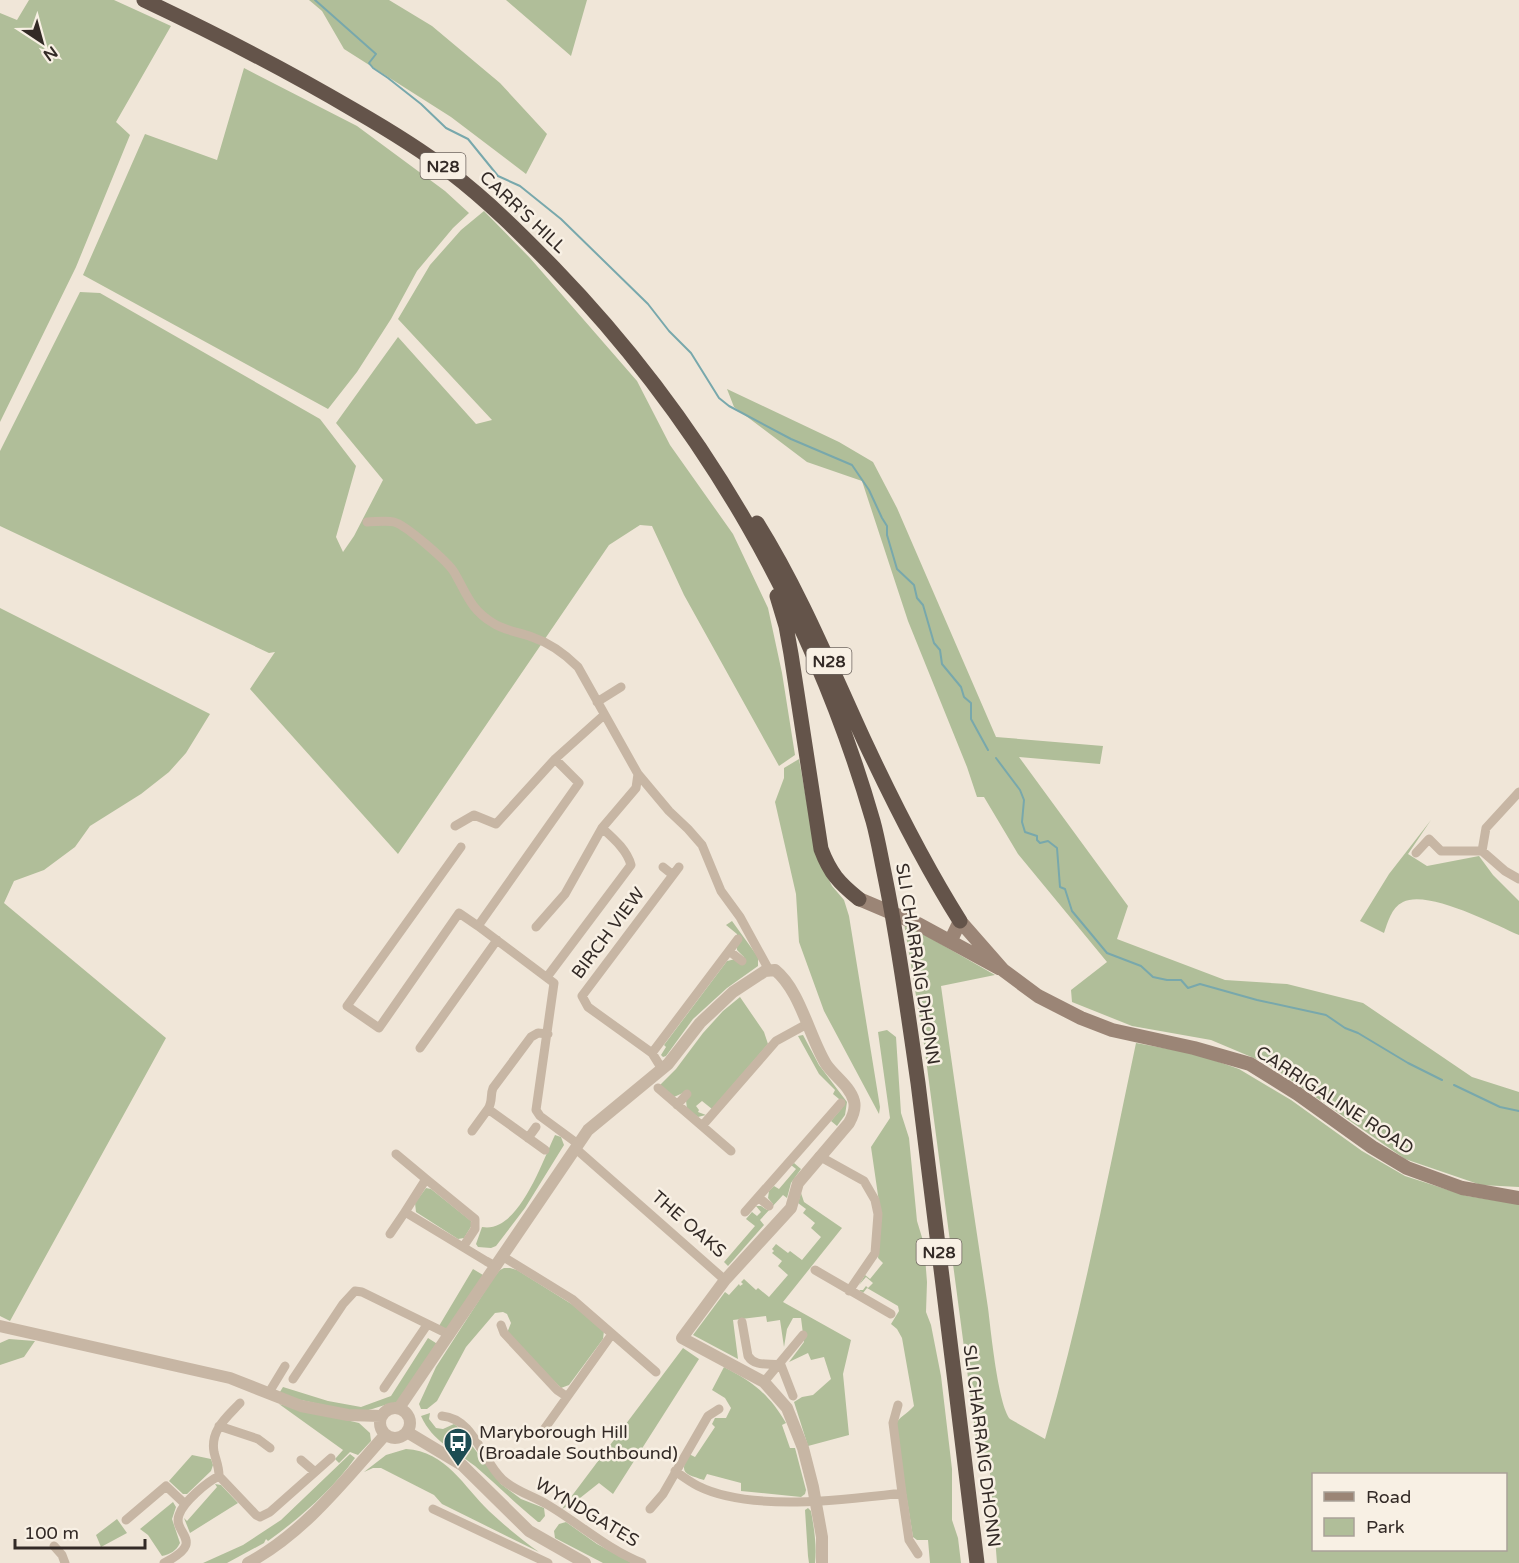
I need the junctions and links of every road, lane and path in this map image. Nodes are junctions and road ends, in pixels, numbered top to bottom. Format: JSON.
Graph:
{"nodes":[{"id":1,"x":144,"y":0,"type":"edge"},
{"id":2,"x":677,"y":415,"type":"junction"},
{"id":3,"x":367,"y":522,"type":"dead end"},
{"id":4,"x":621,"y":687,"type":"dead end"},
{"id":5,"x":597,"y":702,"type":"junction"},
{"id":6,"x":604,"y":715,"type":"junction"},
{"id":7,"x":555,"y":759,"type":"junction"},
{"id":8,"x":638,"y":774,"type":"junction"},
{"id":9,"x":1519,"y":792,"type":"edge"},
{"id":10,"x":455,"y":826,"type":"dead end"},
{"id":11,"x":602,"y":828,"type":"junction"},
{"id":12,"x":462,"y":847,"type":"dead end"},
{"id":13,"x":1482,"y":851,"type":"junction"},
{"id":14,"x":1416,"y":853,"type":"dead end"},
{"id":15,"x":663,"y":867,"type":"dead end"},
{"id":16,"x":1519,"y":879,"type":"edge"},
{"id":17,"x":859,"y":899,"type":"joint"},
{"id":18,"x":960,"y":921,"type":"junction"},
{"id":19,"x":478,"y":926,"type":"junction"},
{"id":20,"x":536,"y":927,"type":"dead end"},
{"id":21,"x":738,"y":939,"type":"dead end"},
{"id":22,"x":497,"y":940,"type":"junction"},
{"id":23,"x":951,"y":940,"type":"junction"},
{"id":24,"x":729,"y":951,"type":"junction"},
{"id":25,"x":742,"y":961,"type":"dead end"},
{"id":26,"x":769,"y":969,"type":"junction"},
{"id":27,"x":1004,"y":970,"type":"junction"},
{"id":28,"x":547,"y":977,"type":"junction"},
{"id":29,"x":807,"y":1024,"type":"junction"},
{"id":30,"x":548,"y":1034,"type":"junction"},
{"id":31,"x":420,"y":1048,"type":"dead end"},
{"id":32,"x":652,"y":1053,"type":"junction"},
{"id":33,"x":662,"y":1069,"type":"junction"},
{"id":34,"x":654,"y":1084,"type":"junction"},
{"id":35,"x":687,"y":1094,"type":"dead end"},
{"id":36,"x":841,"y":1103,"type":"dead end"},
{"id":37,"x":677,"y":1105,"type":"junction"},
{"id":38,"x":488,"y":1109,"type":"junction"},
{"id":39,"x":822,"y":1125,"type":"junction"},
{"id":40,"x":702,"y":1126,"type":"junction"},
{"id":41,"x":536,"y":1127,"type":"dead end"},
{"id":42,"x":472,"y":1131,"type":"dead end"},
{"id":43,"x":837,"y":1137,"type":"junction"},
{"id":44,"x":528,"y":1138,"type":"junction"},
{"id":45,"x":577,"y":1146,"type":"junction"},
{"id":46,"x":545,"y":1150,"type":"dead end"},
{"id":47,"x":730,"y":1151,"type":"dead end"},
{"id":48,"x":396,"y":1154,"type":"dead end"},
{"id":49,"x":819,"y":1156,"type":"junction"},
{"id":50,"x":426,"y":1179,"type":"junction"},
{"id":51,"x":758,"y":1197,"type":"junction"},
{"id":52,"x":1519,"y":1198,"type":"edge"},
{"id":53,"x":769,"y":1206,"type":"dead end"},
{"id":54,"x":405,"y":1212,"type":"junction"},
{"id":55,"x":745,"y":1212,"type":"dead end"},
{"id":56,"x":390,"y":1234,"type":"dead end"},
{"id":57,"x":463,"y":1247,"type":"junction"},
{"id":58,"x":498,"y":1261,"type":"junction"},
{"id":59,"x":815,"y":1270,"type":"dead end"},
{"id":60,"x":725,"y":1280,"type":"junction"},
{"id":61,"x":849,"y":1291,"type":"junction"},
{"id":62,"x":891,"y":1314,"type":"dead end"},
{"id":63,"x":742,"y":1322,"type":"dead end"},
{"id":64,"x":427,"y":1325,"type":"junction"},
{"id":65,"x":501,"y":1325,"type":"dead end"},
{"id":66,"x":0,"y":1326,"type":"edge"},
{"id":67,"x":612,"y":1334,"type":"junction"},
{"id":68,"x":450,"y":1335,"type":"junction"},
{"id":69,"x":804,"y":1335,"type":"dead end"},
{"id":70,"x":781,"y":1365,"type":"junction"},
{"id":71,"x":285,"y":1366,"type":"dead end"},
{"id":72,"x":656,"y":1372,"type":"dead end"},
{"id":73,"x":293,"y":1379,"type":"dead end"},
{"id":74,"x":764,"y":1382,"type":"junction"},
{"id":75,"x":384,"y":1388,"type":"dead end"},
{"id":76,"x":268,"y":1394,"type":"junction"},
{"id":77,"x":566,"y":1396,"type":"junction"},
{"id":78,"x":793,"y":1396,"type":"dead end"},
{"id":79,"x":240,"y":1403,"type":"dead end"},
{"id":80,"x":898,"y":1405,"type":"dead end"},
{"id":81,"x":399,"y":1408,"type":"junction"},
{"id":82,"x":719,"y":1409,"type":"dead end"},
{"id":83,"x":381,"y":1416,"type":"junction"},
{"id":84,"x":442,"y":1416,"type":"dead end"},
{"id":85,"x":219,"y":1426,"type":"junction"},
{"id":86,"x":407,"y":1432,"type":"junction"},
{"id":87,"x":385,"y":1435,"type":"junction"},
{"id":88,"x":540,"y":1435,"type":"dead end"},
{"id":89,"x":270,"y":1448,"type":"dead end"},
{"id":90,"x":331,"y":1458,"type":"dead end"},
{"id":91,"x":302,"y":1460,"type":"dead end"},
{"id":92,"x":675,"y":1471,"type":"junction"},
{"id":93,"x":315,"y":1472,"type":"junction"},
{"id":94,"x":219,"y":1476,"type":"junction"},
{"id":95,"x":902,"y":1493,"type":"junction"},
{"id":96,"x":816,"y":1502,"type":"junction"},
{"id":97,"x":185,"y":1504,"type":"junction"},
{"id":98,"x":433,"y":1509,"type":"dead end"},
{"id":99,"x":650,"y":1509,"type":"dead end"},
{"id":100,"x":126,"y":1520,"type":"dead end"},
{"id":101,"x":54,"y":1546,"type":"dead end"},
{"id":102,"x":918,"y":1554,"type":"dead end"},
{"id":103,"x":64,"y":1563,"type":"edge"},
{"id":104,"x":164,"y":1563,"type":"edge"},
{"id":105,"x":248,"y":1563,"type":"edge"},
{"id":106,"x":548,"y":1563,"type":"edge"},
{"id":107,"x":585,"y":1563,"type":"edge"},
{"id":108,"x":642,"y":1563,"type":"edge"},
{"id":109,"x":822,"y":1563,"type":"edge"},
{"id":110,"x":977,"y":1563,"type":"edge"}],
"edges":[{"from":1,"to":2,"type":"highway","name":"CARR'S HILL","number":"N28"},
{"from":2,"to":17,"type":"highway","number":"N28"},
{"from":2,"to":18,"type":"highway","number":"N28"},
{"from":2,"to":110,"type":"highway","name":"SLI CHARRAIG DHONN","number":"N28"},
{"from":3,"to":5,"type":"street"},
{"from":4,"to":5,"type":"street"},
{"from":5,"to":6,"type":"street"},
{"from":6,"to":7,"type":"street"},
{"from":6,"to":8,"type":"street"},
{"from":7,"to":10,"type":"street"},
{"from":7,"to":19,"type":"street"},
{"from":8,"to":11,"type":"street"},
{"from":8,"to":26,"type":"street"},
{"from":9,"to":13,"type":"street"},
{"from":11,"to":20,"type":"street"},
{"from":11,"to":28,"type":"street"},
{"from":12,"to":19,"type":"street"},
{"from":13,"to":14,"type":"street"},
{"from":13,"to":16,"type":"street"},
{"from":15,"to":32,"type":"street","name":"BIRCH VIEW"},
{"from":17,"to":23,"type":"main road","name":"CARRIGALINE ROAD"},
{"from":18,"to":23,"type":"main road"},
{"from":18,"to":27,"type":"main road","name":"CARRIGALINE ROAD"},
{"from":19,"to":22,"type":"street"},
{"from":21,"to":24,"type":"street"},
{"from":22,"to":28,"type":"street"},
{"from":22,"to":31,"type":"street"},
{"from":23,"to":27,"type":"main road","name":"CARRIGALINE ROAD"},
{"from":24,"to":25,"type":"street"},
{"from":24,"to":32,"type":"street"},
{"from":26,"to":29,"type":"street"},
{"from":26,"to":33,"type":"street"},
{"from":27,"to":52,"type":"main road","name":"CARRIGALINE ROAD"},
{"from":28,"to":30,"type":"street"},
{"from":29,"to":40,"type":"street"},
{"from":29,"to":43,"type":"street"},
{"from":30,"to":38,"type":"street"},
{"from":30,"to":45,"type":"street","name":"THE OAKS"},
{"from":32,"to":33,"type":"street","name":"BIRCH VIEW"},
{"from":33,"to":34,"type":"street"},
{"from":34,"to":37,"type":"street"},
{"from":34,"to":45,"type":"street"},
{"from":35,"to":37,"type":"street"},
{"from":36,"to":39,"type":"street"},
{"from":37,"to":40,"type":"street"},
{"from":38,"to":42,"type":"street"},
{"from":38,"to":44,"type":"street"},
{"from":39,"to":43,"type":"street"},
{"from":39,"to":51,"type":"street"},
{"from":40,"to":47,"type":"street"},
{"from":41,"to":44,"type":"street"},
{"from":43,"to":49,"type":"street"},
{"from":44,"to":46,"type":"street"},
{"from":45,"to":58,"type":"street"},
{"from":45,"to":60,"type":"street","name":"THE OAKS"},
{"from":48,"to":50,"type":"street"},
{"from":49,"to":60,"type":"street"},
{"from":49,"to":61,"type":"street"},
{"from":50,"to":54,"type":"street"},
{"from":50,"to":57,"type":"street"},
{"from":51,"to":53,"type":"street"},
{"from":51,"to":55,"type":"street"},
{"from":54,"to":56,"type":"street"},
{"from":54,"to":57,"type":"street"},
{"from":57,"to":58,"type":"street"},
{"from":58,"to":67,"type":"street"},
{"from":58,"to":68,"type":"street"},
{"from":59,"to":61,"type":"street"},
{"from":60,"to":74,"type":"street","name":"THE OAKS"},
{"from":61,"to":62,"type":"street"},
{"from":63,"to":70,"type":"street"},
{"from":64,"to":68,"type":"street"},
{"from":64,"to":73,"type":"street"},
{"from":64,"to":75,"type":"street"},
{"from":65,"to":77,"type":"street"},
{"from":66,"to":76,"type":"street"},
{"from":67,"to":72,"type":"street"},
{"from":67,"to":77,"type":"street"},
{"from":68,"to":81,"type":"street"},
{"from":69,"to":70,"type":"street"},
{"from":70,"to":74,"type":"street"},
{"from":70,"to":78,"type":"street"},
{"from":71,"to":76,"type":"street"},
{"from":74,"to":96,"type":"street"},
{"from":76,"to":83,"type":"street"},
{"from":77,"to":88,"type":"street"},
{"from":79,"to":85,"type":"street"},
{"from":80,"to":95,"type":"street"},
{"from":81,"to":83,"type":"street"},
{"from":81,"to":86,"type":"street"},
{"from":82,"to":92,"type":"street"},
{"from":83,"to":87,"type":"street"},
{"from":84,"to":108,"type":"street","name":"WYNDGATES"},
{"from":85,"to":89,"type":"street"},
{"from":85,"to":94,"type":"street"},
{"from":86,"to":87,"type":"street"},
{"from":86,"to":107,"type":"street"},
{"from":87,"to":105,"type":"street"},
{"from":90,"to":93,"type":"street"},
{"from":91,"to":93,"type":"street"},
{"from":92,"to":96,"type":"street"},
{"from":92,"to":99,"type":"street"},
{"from":93,"to":94,"type":"street"},
{"from":94,"to":97,"type":"street"},
{"from":95,"to":96,"type":"street"},
{"from":95,"to":102,"type":"street"},
{"from":96,"to":109,"type":"street"},
{"from":97,"to":100,"type":"street"},
{"from":97,"to":104,"type":"street"},
{"from":98,"to":106,"type":"street"},
{"from":101,"to":103,"type":"street"}]}
